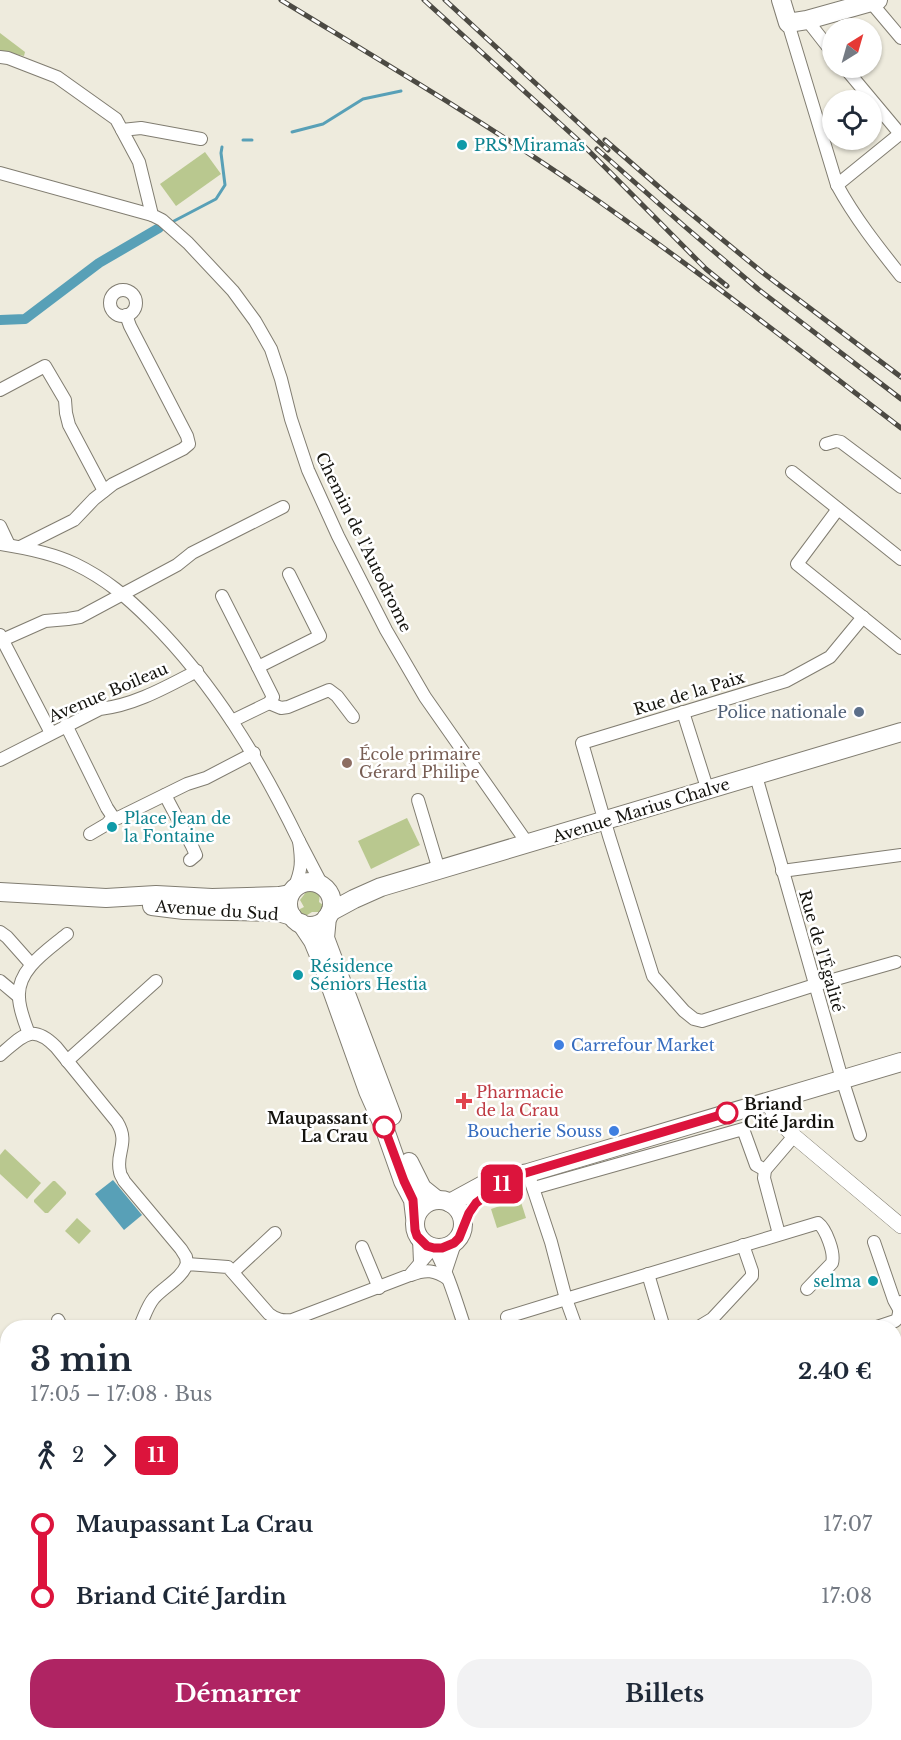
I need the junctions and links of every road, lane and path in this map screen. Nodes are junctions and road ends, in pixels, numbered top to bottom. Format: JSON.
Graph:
{"nodes":[{"id":1,"x":783,"y":0,"type":"edge"},
{"id":2,"x":874,"y":1,"type":"edge"},
{"id":3,"x":807,"y":20,"type":"junction"},
{"id":4,"x":788,"y":23,"type":"junction"},
{"id":5,"x":901,"y":38,"type":"edge"},
{"id":6,"x":822,"y":39,"type":"edge"},
{"id":7,"x":0,"y":57,"type":"edge"},
{"id":8,"x":853,"y":78,"type":"edge"},
{"id":9,"x":122,"y":130,"type":"junction"},
{"id":10,"x":901,"y":134,"type":"edge"},
{"id":11,"x":201,"y":139,"type":"dead end"},
{"id":12,"x":0,"y":172,"type":"edge"},
{"id":13,"x":837,"y":185,"type":"junction"},
{"id":14,"x":152,"y":215,"type":"junction"},
{"id":15,"x":901,"y":276,"type":"edge"},
{"id":16,"x":126,"y":315,"type":"dead end"},
{"id":17,"x":0,"y":390,"type":"edge"},
{"id":18,"x":826,"y":444,"type":"dead end"},
{"id":19,"x":792,"y":472,"type":"dead end"},
{"id":20,"x":901,"y":487,"type":"edge"},
{"id":21,"x":104,"y":491,"type":"junction"},
{"id":22,"x":283,"y":507,"type":"dead end"},
{"id":23,"x":838,"y":509,"type":"junction"},
{"id":24,"x":0,"y":526,"type":"edge"},
{"id":25,"x":10,"y":545,"type":"edge"},
{"id":26,"x":901,"y":558,"type":"edge"},
{"id":27,"x":289,"y":574,"type":"dead end"},
{"id":28,"x":124,"y":594,"type":"junction"},
{"id":29,"x":222,"y":596,"type":"dead end"},
{"id":30,"x":863,"y":617,"type":"junction"},
{"id":31,"x":1,"y":639,"type":"edge"},
{"id":32,"x":901,"y":648,"type":"edge"},
{"id":33,"x":258,"y":667,"type":"junction"},
{"id":34,"x":197,"y":671,"type":"junction"},
{"id":35,"x":269,"y":703,"type":"junction"},
{"id":36,"x":683,"y":712,"type":"junction"},
{"id":37,"x":353,"y":717,"type":"dead end"},
{"id":38,"x":232,"y":721,"type":"junction"},
{"id":39,"x":66,"y":725,"type":"junction"},
{"id":40,"x":901,"y":732,"type":"edge"},
{"id":41,"x":51,"y":733,"type":"junction"},
{"id":42,"x":254,"y":753,"type":"junction"},
{"id":43,"x":0,"y":760,"type":"edge"},
{"id":44,"x":756,"y":776,"type":"junction"},
{"id":45,"x":708,"y":790,"type":"junction"},
{"id":46,"x":165,"y":795,"type":"junction"},
{"id":47,"x":418,"y":800,"type":"dead end"},
{"id":48,"x":113,"y":817,"type":"junction"},
{"id":49,"x":605,"y":821,"type":"junction"},
{"id":50,"x":90,"y":834,"type":"dead end"},
{"id":51,"x":299,"y":841,"type":"junction"},
{"id":52,"x":528,"y":844,"type":"junction"},
{"id":53,"x":901,"y":855,"type":"edge"},
{"id":54,"x":190,"y":861,"type":"dead end"},
{"id":55,"x":439,"y":870,"type":"junction"},
{"id":56,"x":782,"y":871,"type":"junction"},
{"id":57,"x":323,"y":886,"type":"junction"},
{"id":58,"x":381,"y":887,"type":"junction"},
{"id":59,"x":292,"y":891,"type":"junction"},
{"id":60,"x":0,"y":892,"type":"edge"},
{"id":61,"x":106,"y":898,"type":"junction"},
{"id":62,"x":329,"y":914,"type":"junction"},
{"id":63,"x":296,"y":920,"type":"junction"},
{"id":64,"x":0,"y":932,"type":"edge"},
{"id":65,"x":67,"y":934,"type":"dead end"},
{"id":66,"x":896,"y":962,"type":"dead end"},
{"id":67,"x":31,"y":964,"type":"junction"},
{"id":68,"x":0,"y":981,"type":"edge"},
{"id":69,"x":156,"y":981,"type":"dead end"},
{"id":70,"x":815,"y":985,"type":"junction"},
{"id":71,"x":18,"y":996,"type":"junction"},
{"id":72,"x":28,"y":1034,"type":"junction"},
{"id":73,"x":0,"y":1055,"type":"edge"},
{"id":74,"x":67,"y":1061,"type":"junction"},
{"id":75,"x":901,"y":1062,"type":"edge"},
{"id":76,"x":842,"y":1079,"type":"junction"},
{"id":77,"x":768,"y":1101,"type":"junction"},
{"id":78,"x":860,"y":1135,"type":"dead end"},
{"id":79,"x":794,"y":1136,"type":"junction"},
{"id":80,"x":765,"y":1170,"type":"junction"},
{"id":81,"x":525,"y":1179,"type":"junction"},
{"id":82,"x":444,"y":1201,"type":"junction"},
{"id":83,"x":415,"y":1217,"type":"junction"},
{"id":84,"x":463,"y":1225,"type":"junction"},
{"id":85,"x":901,"y":1226,"type":"edge"},
{"id":86,"x":275,"y":1233,"type":"dead end"},
{"id":87,"x":779,"y":1234,"type":"junction"},
{"id":88,"x":874,"y":1242,"type":"dead end"},
{"id":89,"x":454,"y":1243,"type":"junction"},
{"id":90,"x":429,"y":1245,"type":"junction"},
{"id":91,"x":743,"y":1245,"type":"junction"},
{"id":92,"x":362,"y":1247,"type":"dead end"},
{"id":93,"x":187,"y":1264,"type":"junction"},
{"id":94,"x":233,"y":1272,"type":"junction"},
{"id":95,"x":648,"y":1274,"type":"junction"},
{"id":96,"x":410,"y":1275,"type":"junction"},
{"id":97,"x":447,"y":1275,"type":"junction"},
{"id":98,"x":379,"y":1288,"type":"junction"},
{"id":99,"x":807,"y":1289,"type":"dead end"},
{"id":100,"x":566,"y":1299,"type":"junction"},
{"id":101,"x":900,"y":1305,"type":"edge"},
{"id":102,"x":507,"y":1317,"type":"dead end"},
{"id":103,"x":142,"y":1320,"type":"edge"},
{"id":104,"x":277,"y":1320,"type":"edge"},
{"id":105,"x":292,"y":1320,"type":"edge"},
{"id":106,"x":462,"y":1320,"type":"edge"},
{"id":107,"x":574,"y":1320,"type":"edge"},
{"id":108,"x":662,"y":1320,"type":"edge"},
{"id":109,"x":709,"y":1320,"type":"edge"},
{"id":110,"x":896,"y":1320,"type":"edge"}],
"edges":[{"from":1,"to":3,"type":"main road"},
{"from":1,"to":4,"type":"main road"},
{"from":2,"to":3,"type":"main road"},
{"from":2,"to":5,"type":"street"},
{"from":3,"to":4,"type":"main road"},
{"from":3,"to":6,"type":"street"},
{"from":4,"to":13,"type":"street"},
{"from":7,"to":9,"type":"street"},
{"from":8,"to":10,"type":"street"},
{"from":9,"to":11,"type":"street"},
{"from":9,"to":14,"type":"street"},
{"from":10,"to":13,"type":"street"},
{"from":12,"to":14,"type":"street"},
{"from":13,"to":15,"type":"street"},
{"from":14,"to":52,"type":"street","name":"Chemin de l'Autodrome"},
{"from":16,"to":21,"type":"street"},
{"from":17,"to":21,"type":"street"},
{"from":18,"to":20,"type":"street"},
{"from":19,"to":23,"type":"street"},
{"from":21,"to":25,"type":"street"},
{"from":22,"to":28,"type":"street"},
{"from":23,"to":26,"type":"street"},
{"from":23,"to":30,"type":"street"},
{"from":24,"to":25,"type":"street"},
{"from":25,"to":28,"type":"street"},
{"from":27,"to":33,"type":"street"},
{"from":28,"to":31,"type":"street"},
{"from":28,"to":34,"type":"street"},
{"from":29,"to":33,"type":"street"},
{"from":30,"to":32,"type":"street"},
{"from":30,"to":36,"type":"street","name":"Rue de la Paix"},
{"from":31,"to":41,"type":"street"},
{"from":33,"to":35,"type":"street"},
{"from":34,"to":38,"type":"street"},
{"from":34,"to":39,"type":"street","name":"Avenue Boileau"},
{"from":35,"to":37,"type":"street"},
{"from":35,"to":38,"type":"street"},
{"from":36,"to":45,"type":"street"},
{"from":36,"to":49,"type":"street","name":"Rue de la Paix"},
{"from":38,"to":42,"type":"street"},
{"from":39,"to":41,"type":"street","name":"Avenue Boileau"},
{"from":39,"to":48,"type":"street"},
{"from":40,"to":44,"type":"main road","name":"Avenue Marius Chalve"},
{"from":41,"to":43,"type":"street","name":"Avenue Boileau"},
{"from":42,"to":46,"type":"street"},
{"from":42,"to":51,"type":"street"},
{"from":44,"to":45,"type":"main road","name":"Avenue Marius Chalve"},
{"from":44,"to":56,"type":"street","name":"Rue de l'Égalité"},
{"from":45,"to":49,"type":"main road","name":"Avenue Marius Chalve"},
{"from":46,"to":48,"type":"street"},
{"from":46,"to":54,"type":"street"},
{"from":47,"to":55,"type":"street"},
{"from":48,"to":50,"type":"street"},
{"from":49,"to":52,"type":"main road","name":"Avenue Marius Chalve"},
{"from":49,"to":70,"type":"street"},
{"from":51,"to":57,"type":"street"},
{"from":51,"to":59,"type":"street"},
{"from":52,"to":55,"type":"main road","name":"Avenue Marius Chalve"},
{"from":53,"to":56,"type":"street"},
{"from":55,"to":58,"type":"main road","name":"Avenue Marius Chalve"},
{"from":56,"to":70,"type":"street","name":"Rue de l'Égalité"},
{"from":57,"to":58,"type":"main road","name":"Avenue Marius Chalve"},
{"from":57,"to":59,"type":"main road"},
{"from":57,"to":62,"type":"main road"},
{"from":58,"to":62,"type":"main road","name":"Avenue Marius Chalve"},
{"from":59,"to":61,"type":"main road","name":"Avenue du Sud"},
{"from":59,"to":63,"type":"main road"},
{"from":60,"to":61,"type":"main road","name":"Avenue du Sud"},
{"from":61,"to":63,"type":"main road","name":"Avenue du Sud"},
{"from":62,"to":63,"type":"main road"},
{"from":62,"to":82,"type":"main road"},
{"from":63,"to":83,"type":"main road"},
{"from":64,"to":67,"type":"street"},
{"from":65,"to":67,"type":"street"},
{"from":66,"to":70,"type":"street"},
{"from":67,"to":71,"type":"street"},
{"from":68,"to":71,"type":"street"},
{"from":69,"to":74,"type":"street"},
{"from":70,"to":76,"type":"street","name":"Rue de l'Égalité"},
{"from":71,"to":72,"type":"street"},
{"from":72,"to":73,"type":"street"},
{"from":72,"to":74,"type":"street"},
{"from":74,"to":93,"type":"street"},
{"from":75,"to":76,"type":"main road"},
{"from":76,"to":77,"type":"main road"},
{"from":76,"to":78,"type":"street","name":"Rue de l'Égalité"},
{"from":77,"to":79,"type":"street"},
{"from":77,"to":81,"type":"main road"},
{"from":79,"to":80,"type":"street"},
{"from":79,"to":85,"type":"street"},
{"from":80,"to":81,"type":"street"},
{"from":80,"to":87,"type":"street"},
{"from":81,"to":82,"type":"main road"},
{"from":81,"to":84,"type":"main road"},
{"from":81,"to":100,"type":"street"},
{"from":82,"to":83,"type":"main road"},
{"from":82,"to":84,"type":"main road"},
{"from":83,"to":90,"type":"main road"},
{"from":84,"to":89,"type":"main road"},
{"from":86,"to":94,"type":"street"},
{"from":87,"to":91,"type":"street"},
{"from":87,"to":99,"type":"street"},
{"from":88,"to":101,"type":"street"},
{"from":89,"to":90,"type":"main road"},
{"from":89,"to":97,"type":"street"},
{"from":90,"to":96,"type":"street"},
{"from":90,"to":97,"type":"street"},
{"from":91,"to":95,"type":"street"},
{"from":91,"to":109,"type":"street"},
{"from":92,"to":98,"type":"street"},
{"from":93,"to":94,"type":"street"},
{"from":93,"to":103,"type":"street"},
{"from":94,"to":104,"type":"street"},
{"from":95,"to":100,"type":"street"},
{"from":95,"to":108,"type":"street"},
{"from":96,"to":97,"type":"street"},
{"from":96,"to":98,"type":"street"},
{"from":97,"to":106,"type":"street"},
{"from":98,"to":105,"type":"street"},
{"from":100,"to":102,"type":"street"},
{"from":100,"to":107,"type":"street"},
{"from":101,"to":110,"type":"street"}]}
